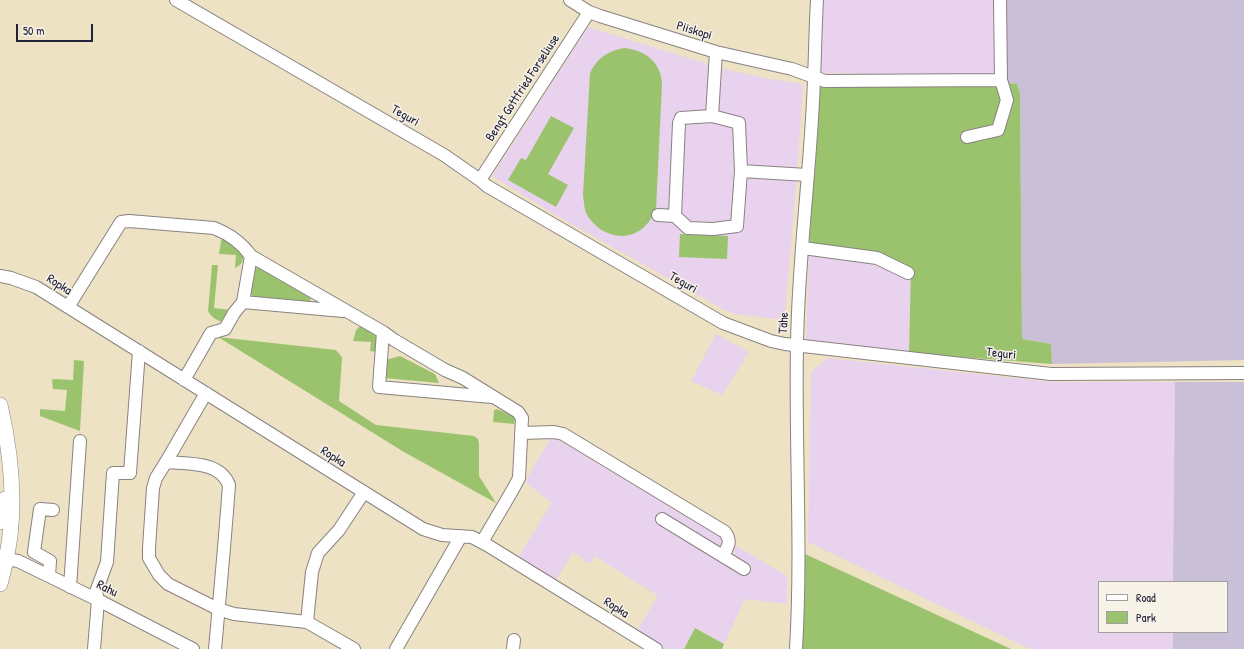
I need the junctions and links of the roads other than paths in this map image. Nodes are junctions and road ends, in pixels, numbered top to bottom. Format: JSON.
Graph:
{"nodes":[{"id":1,"x":176,"y":0,"type":"edge"},
{"id":2,"x":570,"y":0,"type":"edge"},
{"id":3,"x":817,"y":0,"type":"edge"},
{"id":4,"x":1000,"y":0,"type":"edge"},
{"id":5,"x":589,"y":12,"type":"junction"},
{"id":6,"x":716,"y":52,"type":"junction"},
{"id":7,"x":814,"y":77,"type":"junction"},
{"id":8,"x":1001,"y":80,"type":"junction"},
{"id":9,"x":712,"y":116,"type":"junction"},
{"id":10,"x":967,"y":137,"type":"dead end"},
{"id":11,"x":741,"y":171,"type":"junction"},
{"id":12,"x":807,"y":175,"type":"junction"},
{"id":13,"x":480,"y":180,"type":"junction"},
{"id":14,"x":658,"y":215,"type":"dead end"},
{"id":15,"x":675,"y":216,"type":"junction"},
{"id":16,"x":802,"y":248,"type":"junction"},
{"id":17,"x":251,"y":256,"type":"junction"},
{"id":18,"x":908,"y":273,"type":"dead end"},
{"id":19,"x":0,"y":276,"type":"edge"},
{"id":20,"x":243,"y":302,"type":"junction"},
{"id":21,"x":68,"y":307,"type":"junction"},
{"id":22,"x":347,"y":311,"type":"junction"},
{"id":23,"x":383,"y":332,"type":"junction"},
{"id":24,"x":797,"y":345,"type":"junction"},
{"id":25,"x":139,"y":351,"type":"junction"},
{"id":26,"x":1244,"y":373,"type":"edge"},
{"id":27,"x":184,"y":380,"type":"junction"},
{"id":28,"x":206,"y":394,"type":"junction"},
{"id":29,"x":495,"y":398,"type":"junction"},
{"id":30,"x":0,"y":405,"type":"edge"},
{"id":31,"x":521,"y":434,"type":"junction"},
{"id":32,"x":80,"y":441,"type":"dead end"},
{"id":33,"x":166,"y":462,"type":"junction"},
{"id":34,"x":11,"y":475,"type":"junction"},
{"id":35,"x":364,"y":492,"type":"junction"},
{"id":36,"x":53,"y":510,"type":"dead end"},
{"id":37,"x":662,"y":519,"type":"dead end"},
{"id":38,"x":0,"y":522,"type":"edge"},
{"id":39,"x":461,"y":536,"type":"junction"},
{"id":40,"x":482,"y":542,"type":"junction"},
{"id":41,"x":723,"y":556,"type":"junction"},
{"id":42,"x":6,"y":559,"type":"junction"},
{"id":43,"x":744,"y":569,"type":"dead end"},
{"id":44,"x":49,"y":576,"type":"junction"},
{"id":45,"x":0,"y":584,"type":"edge"},
{"id":46,"x":70,"y":587,"type":"junction"},
{"id":47,"x":98,"y":600,"type":"junction"},
{"id":48,"x":218,"y":609,"type":"junction"},
{"id":49,"x":307,"y":622,"type":"junction"},
{"id":50,"x":175,"y":644,"type":"edge"},
{"id":51,"x":94,"y":649,"type":"edge"},
{"id":52,"x":193,"y":649,"type":"edge"},
{"id":53,"x":215,"y":649,"type":"edge"},
{"id":54,"x":354,"y":649,"type":"edge"},
{"id":55,"x":396,"y":649,"type":"edge"},
{"id":56,"x":656,"y":649,"type":"edge"},
{"id":57,"x":796,"y":649,"type":"edge"}],
"edges":[{"from":1,"to":13,"type":"street","name":"Teguri"},
{"from":2,"to":5,"type":"street","name":"Piiskopi"},
{"from":3,"to":7,"type":"street","name":"Tähe"},
{"from":4,"to":8,"type":"street"},
{"from":5,"to":6,"type":"street","name":"Piiskopi"},
{"from":5,"to":13,"type":"street","name":"Bengt Gottfried Forseliuse"},
{"from":6,"to":7,"type":"street","name":"Piiskopi"},
{"from":6,"to":9,"type":"street"},
{"from":7,"to":8,"type":"street","name":"Piiskopi"},
{"from":7,"to":12,"type":"street","name":"Tähe"},
{"from":8,"to":10,"type":"street"},
{"from":9,"to":11,"type":"street"},
{"from":9,"to":15,"type":"street"},
{"from":11,"to":12,"type":"street"},
{"from":11,"to":15,"type":"street"},
{"from":12,"to":16,"type":"street","name":"Tähe"},
{"from":13,"to":24,"type":"street","name":"Teguri"},
{"from":14,"to":15,"type":"street"},
{"from":16,"to":18,"type":"street"},
{"from":16,"to":24,"type":"street","name":"Tähe"},
{"from":17,"to":20,"type":"street"},
{"from":17,"to":21,"type":"street"},
{"from":17,"to":22,"type":"street"},
{"from":19,"to":21,"type":"street","name":"Ropka"},
{"from":20,"to":22,"type":"street"},
{"from":20,"to":27,"type":"street"},
{"from":21,"to":25,"type":"street","name":"Ropka"},
{"from":22,"to":23,"type":"street"},
{"from":23,"to":29,"type":"street"},
{"from":23,"to":29,"type":"street"},
{"from":24,"to":26,"type":"street","name":"Teguri"},
{"from":24,"to":57,"type":"street","name":"Tähe"},
{"from":25,"to":27,"type":"street","name":"Ropka"},
{"from":25,"to":47,"type":"street"},
{"from":27,"to":28,"type":"street","name":"Ropka"},
{"from":28,"to":33,"type":"street"},
{"from":28,"to":35,"type":"street","name":"Ropka"},
{"from":29,"to":31,"type":"street"},
{"from":30,"to":34,"type":"main road"},
{"from":31,"to":40,"type":"street"},
{"from":31,"to":41,"type":"street"},
{"from":32,"to":46,"type":"street"},
{"from":33,"to":48,"type":"street"},
{"from":33,"to":48,"type":"street"},
{"from":34,"to":38,"type":"main road"},
{"from":34,"to":42,"type":"main road"},
{"from":35,"to":39,"type":"street","name":"Ropka"},
{"from":35,"to":49,"type":"street"},
{"from":36,"to":44,"type":"street"},
{"from":37,"to":41,"type":"street"},
{"from":39,"to":40,"type":"street","name":"Ropka"},
{"from":39,"to":55,"type":"street"},
{"from":40,"to":56,"type":"street","name":"Ropka"},
{"from":41,"to":43,"type":"street"},
{"from":42,"to":44,"type":"street","name":"Rahu"},
{"from":42,"to":45,"type":"main road"},
{"from":44,"to":46,"type":"street","name":"Rahu"},
{"from":46,"to":47,"type":"street","name":"Rahu"},
{"from":47,"to":50,"type":"street","name":"Rahu"},
{"from":47,"to":51,"type":"street"},
{"from":48,"to":49,"type":"street"},
{"from":48,"to":53,"type":"street"},
{"from":49,"to":54,"type":"street"},
{"from":50,"to":52,"type":"street","name":"Rahu"}]}
